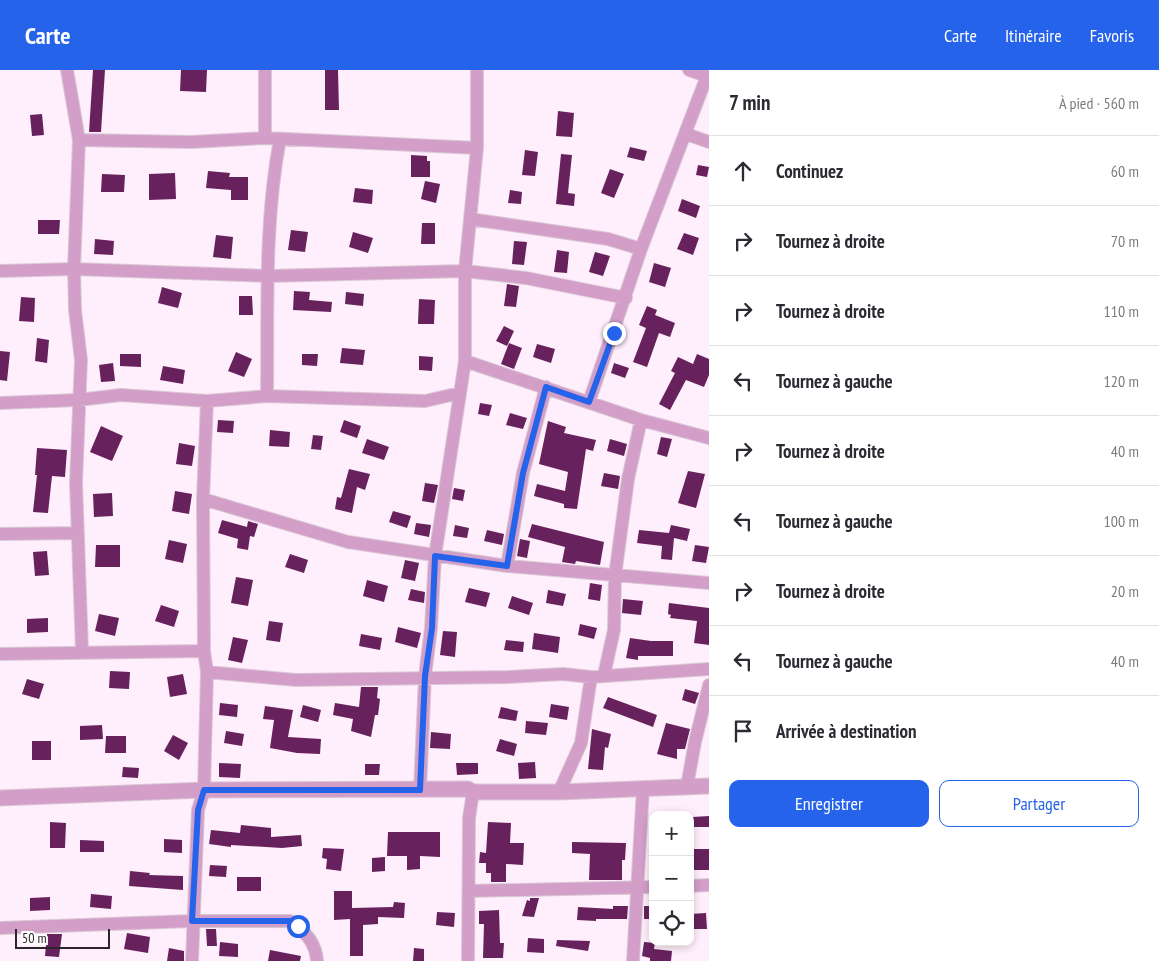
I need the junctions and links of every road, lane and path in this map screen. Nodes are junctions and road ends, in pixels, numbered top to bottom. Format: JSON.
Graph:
{"nodes":[{"id":1,"x":67,"y":70,"type":"edge"},
{"id":2,"x":265,"y":70,"type":"edge"},
{"id":3,"x":477,"y":70,"type":"edge"},
{"id":4,"x":689,"y":70,"type":"edge"},
{"id":5,"x":708,"y":76,"type":"edge"},
{"id":6,"x":686,"y":134,"type":"junction"},
{"id":7,"x":265,"y":138,"type":"junction"},
{"id":8,"x":280,"y":139,"type":"junction"},
{"id":9,"x":79,"y":140,"type":"junction"},
{"id":10,"x":709,"y":142,"type":"edge"},
{"id":11,"x":476,"y":148,"type":"junction"},
{"id":12,"x":470,"y":219,"type":"junction"},
{"id":13,"x":640,"y":249,"type":"junction"},
{"id":14,"x":74,"y":269,"type":"junction"},
{"id":15,"x":0,"y":271,"type":"edge"},
{"id":16,"x":465,"y":271,"type":"junction"},
{"id":17,"x":268,"y":276,"type":"junction"},
{"id":18,"x":626,"y":298,"type":"junction"},
{"id":19,"x":465,"y":361,"type":"junction"},
{"id":20,"x":546,"y":387,"type":"junction"},
{"id":21,"x":460,"y":393,"type":"junction"},
{"id":22,"x":268,"y":396,"type":"junction"},
{"id":23,"x":78,"y":400,"type":"junction"},
{"id":24,"x":207,"y":401,"type":"junction"},
{"id":25,"x":589,"y":402,"type":"junction"},
{"id":26,"x":0,"y":403,"type":"edge"},
{"id":27,"x":641,"y":420,"type":"junction"},
{"id":28,"x":708,"y":434,"type":"edge"},
{"id":29,"x":203,"y":499,"type":"junction"},
{"id":30,"x":78,"y":533,"type":"junction"},
{"id":31,"x":0,"y":534,"type":"edge"},
{"id":32,"x":435,"y":556,"type":"junction"},
{"id":33,"x":507,"y":566,"type":"junction"},
{"id":34,"x":615,"y":576,"type":"junction"},
{"id":35,"x":709,"y":583,"type":"edge"},
{"id":36,"x":82,"y":651,"type":"junction"},
{"id":37,"x":204,"y":651,"type":"junction"},
{"id":38,"x":0,"y":654,"type":"edge"},
{"id":39,"x":709,"y":669,"type":"edge"},
{"id":40,"x":207,"y":672,"type":"junction"},
{"id":41,"x":425,"y":676,"type":"junction"},
{"id":42,"x":597,"y":676,"type":"junction"},
{"id":43,"x":709,"y":685,"type":"edge"},
{"id":44,"x":687,"y":786,"type":"junction"},
{"id":45,"x":709,"y":786,"type":"edge"},
{"id":46,"x":643,"y":788,"type":"junction"},
{"id":47,"x":204,"y":790,"type":"junction"},
{"id":48,"x":420,"y":790,"type":"junction"},
{"id":49,"x":473,"y":792,"type":"junction"},
{"id":50,"x":559,"y":792,"type":"junction"},
{"id":51,"x":0,"y":798,"type":"edge"},
{"id":52,"x":709,"y":885,"type":"edge"},
{"id":53,"x":694,"y":886,"type":"edge"},
{"id":54,"x":638,"y":887,"type":"junction"},
{"id":55,"x":649,"y":887,"type":"edge"},
{"id":56,"x":469,"y":891,"type":"junction"},
{"id":57,"x":192,"y":921,"type":"junction"},
{"id":58,"x":0,"y":928,"type":"edge"},
{"id":59,"x":192,"y":961,"type":"edge"},
{"id":60,"x":317,"y":961,"type":"edge"},
{"id":61,"x":468,"y":961,"type":"edge"},
{"id":62,"x":633,"y":961,"type":"edge"}],
"edges":[{"from":1,"to":9,"type":"street"},
{"from":2,"to":7,"type":"street"},
{"from":3,"to":11,"type":"street"},
{"from":4,"to":5,"type":"street"},
{"from":5,"to":6,"type":"street"},
{"from":6,"to":10,"type":"street"},
{"from":6,"to":13,"type":"street"},
{"from":7,"to":8,"type":"street"},
{"from":7,"to":9,"type":"street"},
{"from":8,"to":11,"type":"street"},
{"from":8,"to":17,"type":"street"},
{"from":9,"to":14,"type":"street"},
{"from":11,"to":12,"type":"street"},
{"from":12,"to":13,"type":"street"},
{"from":12,"to":16,"type":"street"},
{"from":13,"to":18,"type":"street"},
{"from":14,"to":15,"type":"street"},
{"from":14,"to":17,"type":"street"},
{"from":14,"to":23,"type":"street"},
{"from":16,"to":17,"type":"street"},
{"from":16,"to":18,"type":"street"},
{"from":16,"to":19,"type":"street"},
{"from":17,"to":22,"type":"street"},
{"from":18,"to":25,"type":"street"},
{"from":19,"to":20,"type":"street"},
{"from":19,"to":21,"type":"street"},
{"from":20,"to":25,"type":"street"},
{"from":20,"to":33,"type":"street"},
{"from":21,"to":22,"type":"street"},
{"from":21,"to":32,"type":"street"},
{"from":22,"to":24,"type":"street"},
{"from":23,"to":24,"type":"street"},
{"from":23,"to":26,"type":"street"},
{"from":23,"to":30,"type":"street"},
{"from":24,"to":29,"type":"street"},
{"from":25,"to":27,"type":"street"},
{"from":27,"to":28,"type":"street"},
{"from":27,"to":34,"type":"street"},
{"from":29,"to":32,"type":"street"},
{"from":29,"to":37,"type":"street"},
{"from":30,"to":31,"type":"street"},
{"from":30,"to":36,"type":"street"},
{"from":32,"to":33,"type":"street"},
{"from":32,"to":41,"type":"street"},
{"from":33,"to":34,"type":"street"},
{"from":34,"to":35,"type":"street"},
{"from":34,"to":42,"type":"street"},
{"from":36,"to":37,"type":"street"},
{"from":36,"to":38,"type":"street"},
{"from":37,"to":40,"type":"street"},
{"from":39,"to":42,"type":"street"},
{"from":40,"to":41,"type":"street"},
{"from":40,"to":47,"type":"street"},
{"from":41,"to":42,"type":"street"},
{"from":41,"to":48,"type":"street"},
{"from":42,"to":50,"type":"street"},
{"from":43,"to":44,"type":"street"},
{"from":44,"to":45,"type":"street"},
{"from":44,"to":46,"type":"street"},
{"from":46,"to":50,"type":"street"},
{"from":46,"to":54,"type":"street"},
{"from":47,"to":48,"type":"street"},
{"from":47,"to":51,"type":"street"},
{"from":47,"to":57,"type":"street"},
{"from":48,"to":49,"type":"street"},
{"from":49,"to":50,"type":"street"},
{"from":49,"to":56,"type":"street"},
{"from":52,"to":53,"type":"street"},
{"from":54,"to":55,"type":"street"},
{"from":54,"to":56,"type":"street"},
{"from":54,"to":62,"type":"street"},
{"from":56,"to":61,"type":"street"},
{"from":57,"to":58,"type":"street"},
{"from":57,"to":59,"type":"street"},
{"from":57,"to":60,"type":"street"}]}
